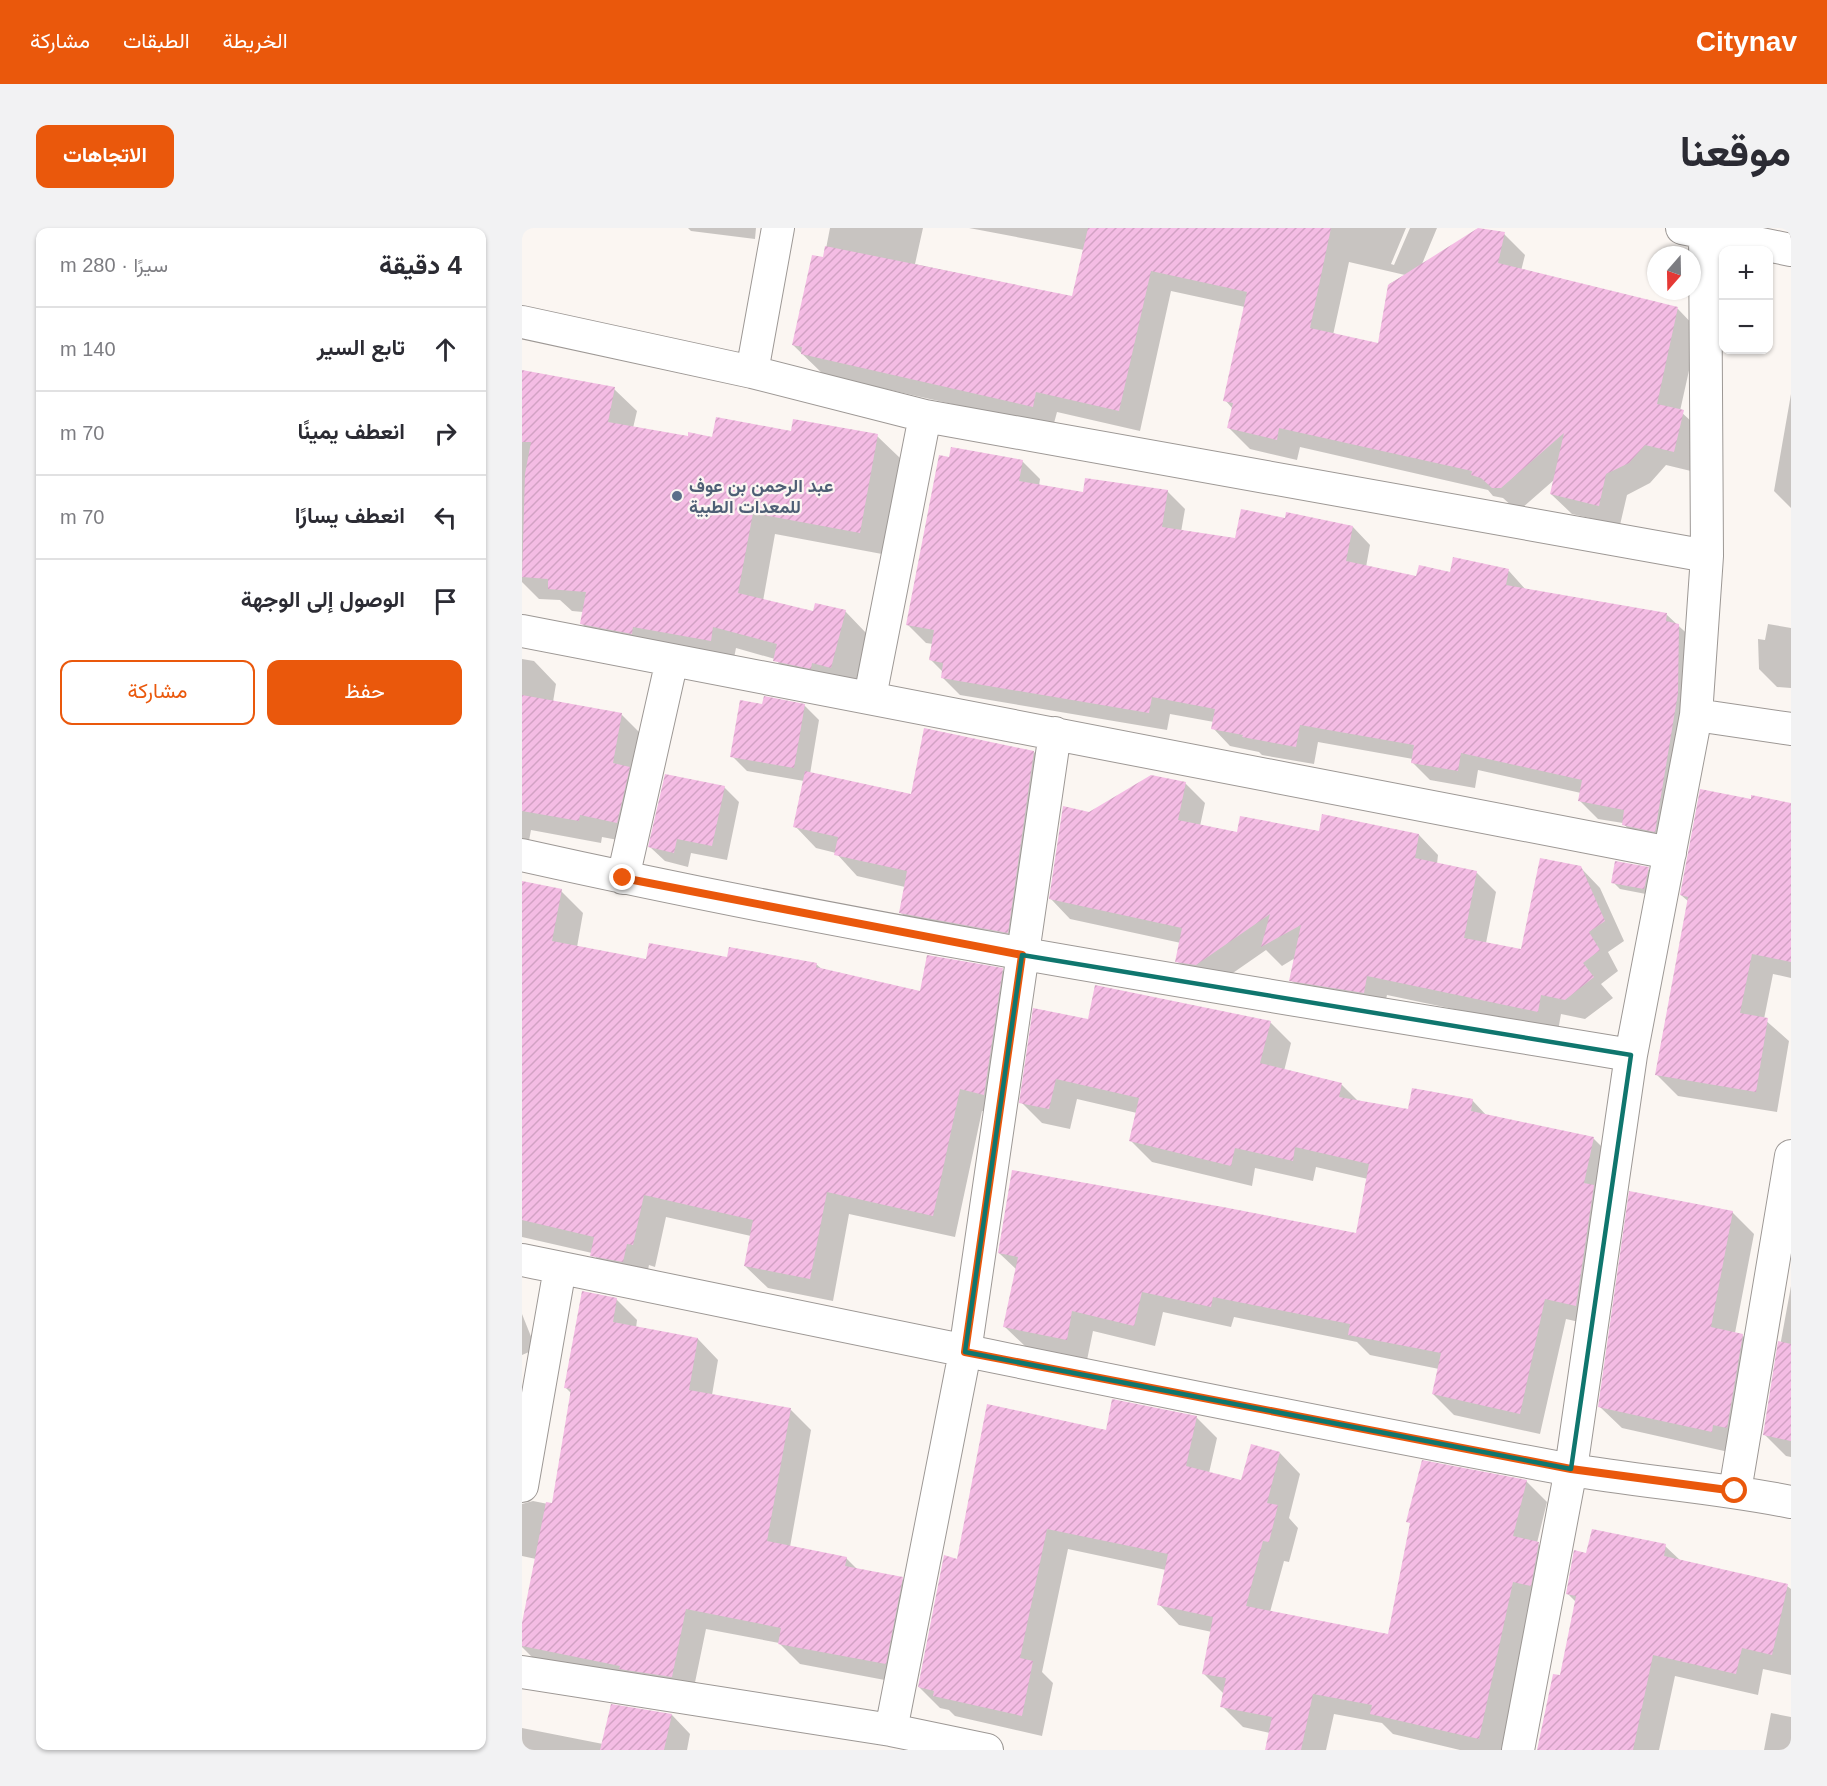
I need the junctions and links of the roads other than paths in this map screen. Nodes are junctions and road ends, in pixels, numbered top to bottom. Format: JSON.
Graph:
{"nodes":[{"id":1,"x":778,"y":228,"type":"edge"},
{"id":2,"x":1697,"y":230,"type":"edge"},
{"id":3,"x":1791,"y":250,"type":"edge"},
{"id":4,"x":522,"y":322,"type":"edge"},
{"id":5,"x":752,"y":372,"type":"junction"},
{"id":6,"x":925,"y":416,"type":"junction"},
{"id":7,"x":1707,"y":556,"type":"junction"},
{"id":8,"x":522,"y":631,"type":"edge"},
{"id":9,"x":672,"y":660,"type":"junction"},
{"id":10,"x":870,"y":697,"type":"junction"},
{"id":11,"x":1696,"y":715,"type":"junction"},
{"id":12,"x":1791,"y":729,"type":"edge"},
{"id":13,"x":1055,"y":733,"type":"junction"},
{"id":14,"x":1670,"y":853,"type":"junction"},
{"id":15,"x":522,"y":855,"type":"edge"},
{"id":16,"x":623,"y":878,"type":"junction"},
{"id":17,"x":1022,"y":955,"type":"junction"},
{"id":18,"x":1631,"y":1055,"type":"junction"},
{"id":19,"x":1791,"y":1156,"type":"edge"},
{"id":20,"x":522,"y":1260,"type":"edge"},
{"id":21,"x":560,"y":1268,"type":"junction"},
{"id":22,"x":965,"y":1352,"type":"junction"},
{"id":23,"x":527,"y":1431,"type":"edge"},
{"id":24,"x":1571,"y":1469,"type":"junction"},
{"id":25,"x":522,"y":1486,"type":"edge"},
{"id":26,"x":1735,"y":1491,"type":"junction"},
{"id":27,"x":1791,"y":1502,"type":"edge"},
{"id":28,"x":522,"y":1672,"type":"edge"},
{"id":29,"x":891,"y":1730,"type":"junction"},
{"id":30,"x":987,"y":1750,"type":"edge"},
{"id":31,"x":1518,"y":1750,"type":"edge"}],
"edges":[{"from":1,"to":5,"type":"street"},
{"from":2,"to":3,"type":"street"},
{"from":2,"to":7,"type":"street"},
{"from":4,"to":5,"type":"street"},
{"from":5,"to":6,"type":"street"},
{"from":6,"to":7,"type":"street"},
{"from":6,"to":10,"type":"street"},
{"from":7,"to":11,"type":"street"},
{"from":8,"to":9,"type":"street"},
{"from":9,"to":10,"type":"street"},
{"from":9,"to":16,"type":"street"},
{"from":10,"to":13,"type":"street"},
{"from":11,"to":12,"type":"street"},
{"from":11,"to":14,"type":"street"},
{"from":13,"to":14,"type":"street"},
{"from":13,"to":17,"type":"street"},
{"from":14,"to":18,"type":"street"},
{"from":15,"to":16,"type":"street"},
{"from":16,"to":17,"type":"street"},
{"from":17,"to":18,"type":"street"},
{"from":17,"to":22,"type":"street"},
{"from":18,"to":24,"type":"street"},
{"from":19,"to":26,"type":"street"},
{"from":20,"to":21,"type":"street"},
{"from":21,"to":22,"type":"street"},
{"from":21,"to":23,"type":"street"},
{"from":22,"to":24,"type":"street"},
{"from":22,"to":29,"type":"street"},
{"from":23,"to":25,"type":"street"},
{"from":24,"to":26,"type":"street"},
{"from":24,"to":31,"type":"street"},
{"from":26,"to":27,"type":"street"},
{"from":28,"to":29,"type":"street"},
{"from":29,"to":30,"type":"street"}]}
